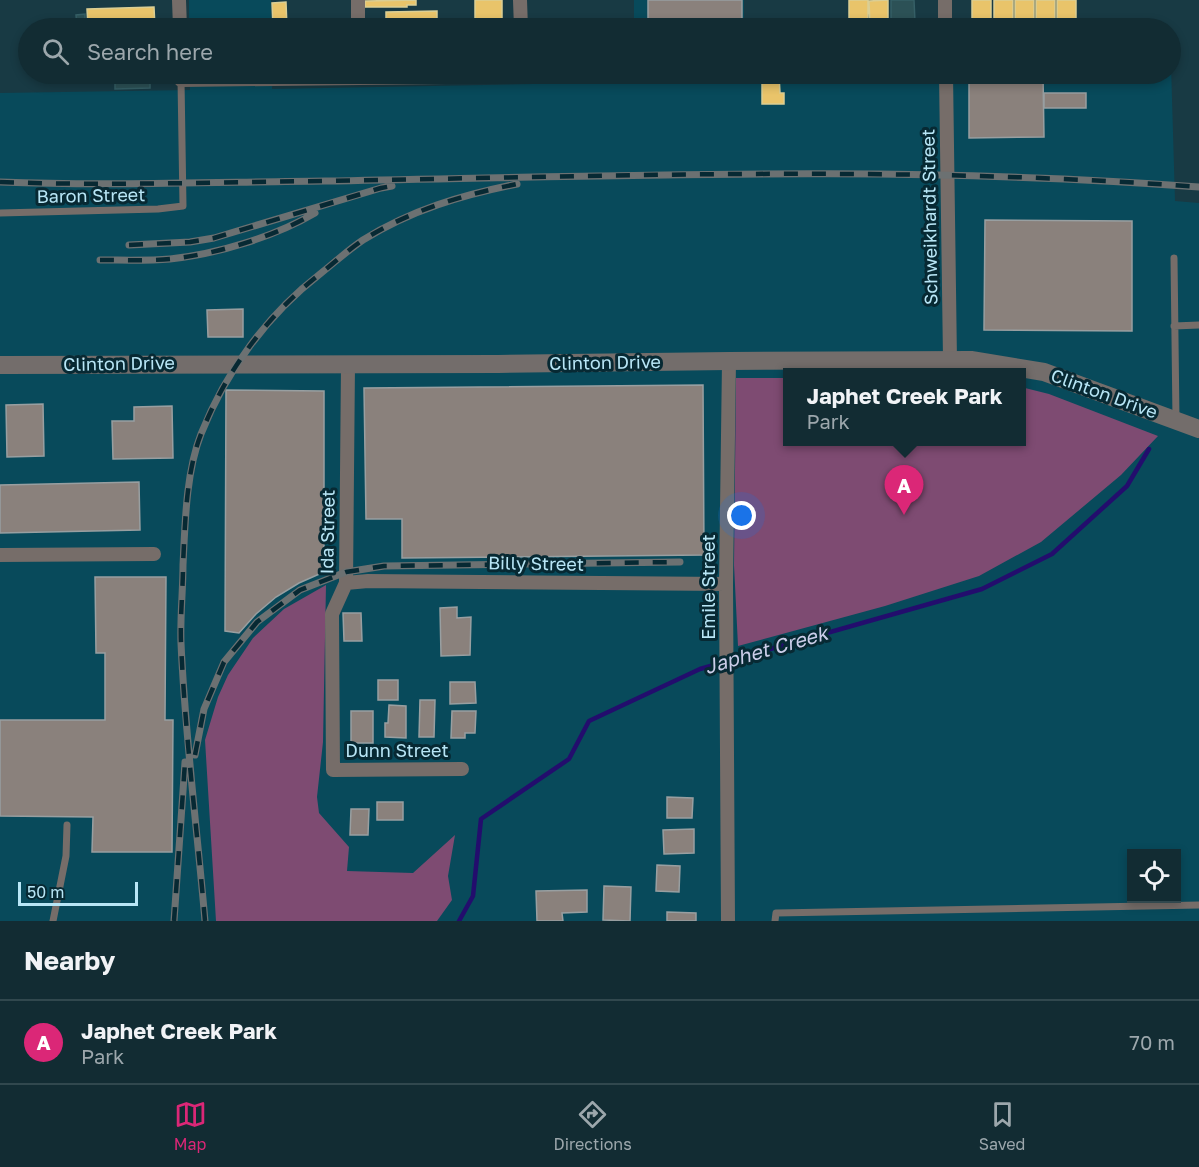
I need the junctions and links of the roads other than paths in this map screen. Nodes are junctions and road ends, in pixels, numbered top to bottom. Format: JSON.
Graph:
{"nodes":[{"id":1,"x":179,"y":0,"type":"edge"},
{"id":2,"x":358,"y":0,"type":"edge"},
{"id":3,"x":520,"y":0,"type":"edge"},
{"id":4,"x":945,"y":0,"type":"edge"},
{"id":5,"x":180,"y":18,"type":"edge"},
{"id":6,"x":358,"y":18,"type":"edge"},
{"id":7,"x":521,"y":18,"type":"edge"},
{"id":8,"x":945,"y":18,"type":"edge"},
{"id":9,"x":181,"y":84,"type":"edge"},
{"id":10,"x":946,"y":84,"type":"edge"},
{"id":11,"x":0,"y":213,"type":"edge"},
{"id":12,"x":1174,"y":258,"type":"dead end"},
{"id":13,"x":1174,"y":326,"type":"junction"},
{"id":14,"x":1199,"y":326,"type":"edge"},
{"id":15,"x":950,"y":360,"type":"junction"},
{"id":16,"x":729,"y":361,"type":"junction"},
{"id":17,"x":348,"y":364,"type":"junction"},
{"id":18,"x":0,"y":365,"type":"edge"},
{"id":19,"x":1021,"y":368,"type":"edge"},
{"id":20,"x":1026,"y":369,"type":"edge"},
{"id":21,"x":1176,"y":420,"type":"junction"},
{"id":22,"x":1199,"y":429,"type":"edge"},
{"id":23,"x":154,"y":554,"type":"dead end"},
{"id":24,"x":0,"y":555,"type":"edge"},
{"id":25,"x":346,"y":583,"type":"junction"},
{"id":26,"x":726,"y":591,"type":"junction"},
{"id":27,"x":462,"y":769,"type":"dead end"},
{"id":28,"x":333,"y":770,"type":"joint"},
{"id":29,"x":67,"y":825,"type":"dead end"},
{"id":30,"x":1199,"y":904,"type":"edge"},
{"id":31,"x":52,"y":921,"type":"edge"},
{"id":32,"x":728,"y":921,"type":"edge"},
{"id":33,"x":775,"y":921,"type":"edge"}],
"edges":[{"from":1,"to":5,"type":"street"},
{"from":2,"to":6,"type":"street"},
{"from":3,"to":7,"type":"street"},
{"from":4,"to":8,"type":"street"},
{"from":9,"to":11,"type":"lane","name":"Baron Street"},
{"from":10,"to":15,"type":"street","name":"Schweikhardt Street"},
{"from":12,"to":13,"type":"lane"},
{"from":13,"to":14,"type":"lane"},
{"from":13,"to":21,"type":"lane"},
{"from":15,"to":16,"type":"main road","name":"Clinton Drive"},
{"from":15,"to":19,"type":"main road","name":"Clinton Drive"},
{"from":16,"to":17,"type":"main road","name":"Clinton Drive"},
{"from":16,"to":26,"type":"street","name":"Emile Street"},
{"from":17,"to":18,"type":"main road","name":"Clinton Drive"},
{"from":17,"to":25,"type":"street","name":"Ida Street"},
{"from":20,"to":21,"type":"main road","name":"Clinton Drive"},
{"from":21,"to":22,"type":"main road","name":"Clinton Drive"},
{"from":23,"to":24,"type":"street"},
{"from":25,"to":26,"type":"street","name":"Billy Street"},
{"from":25,"to":28,"type":"street","name":"Ida Street"},
{"from":26,"to":32,"type":"street","name":"Emile Street"},
{"from":27,"to":28,"type":"street","name":"Dunn Street"},
{"from":29,"to":31,"type":"lane"},
{"from":30,"to":33,"type":"lane"}]}
